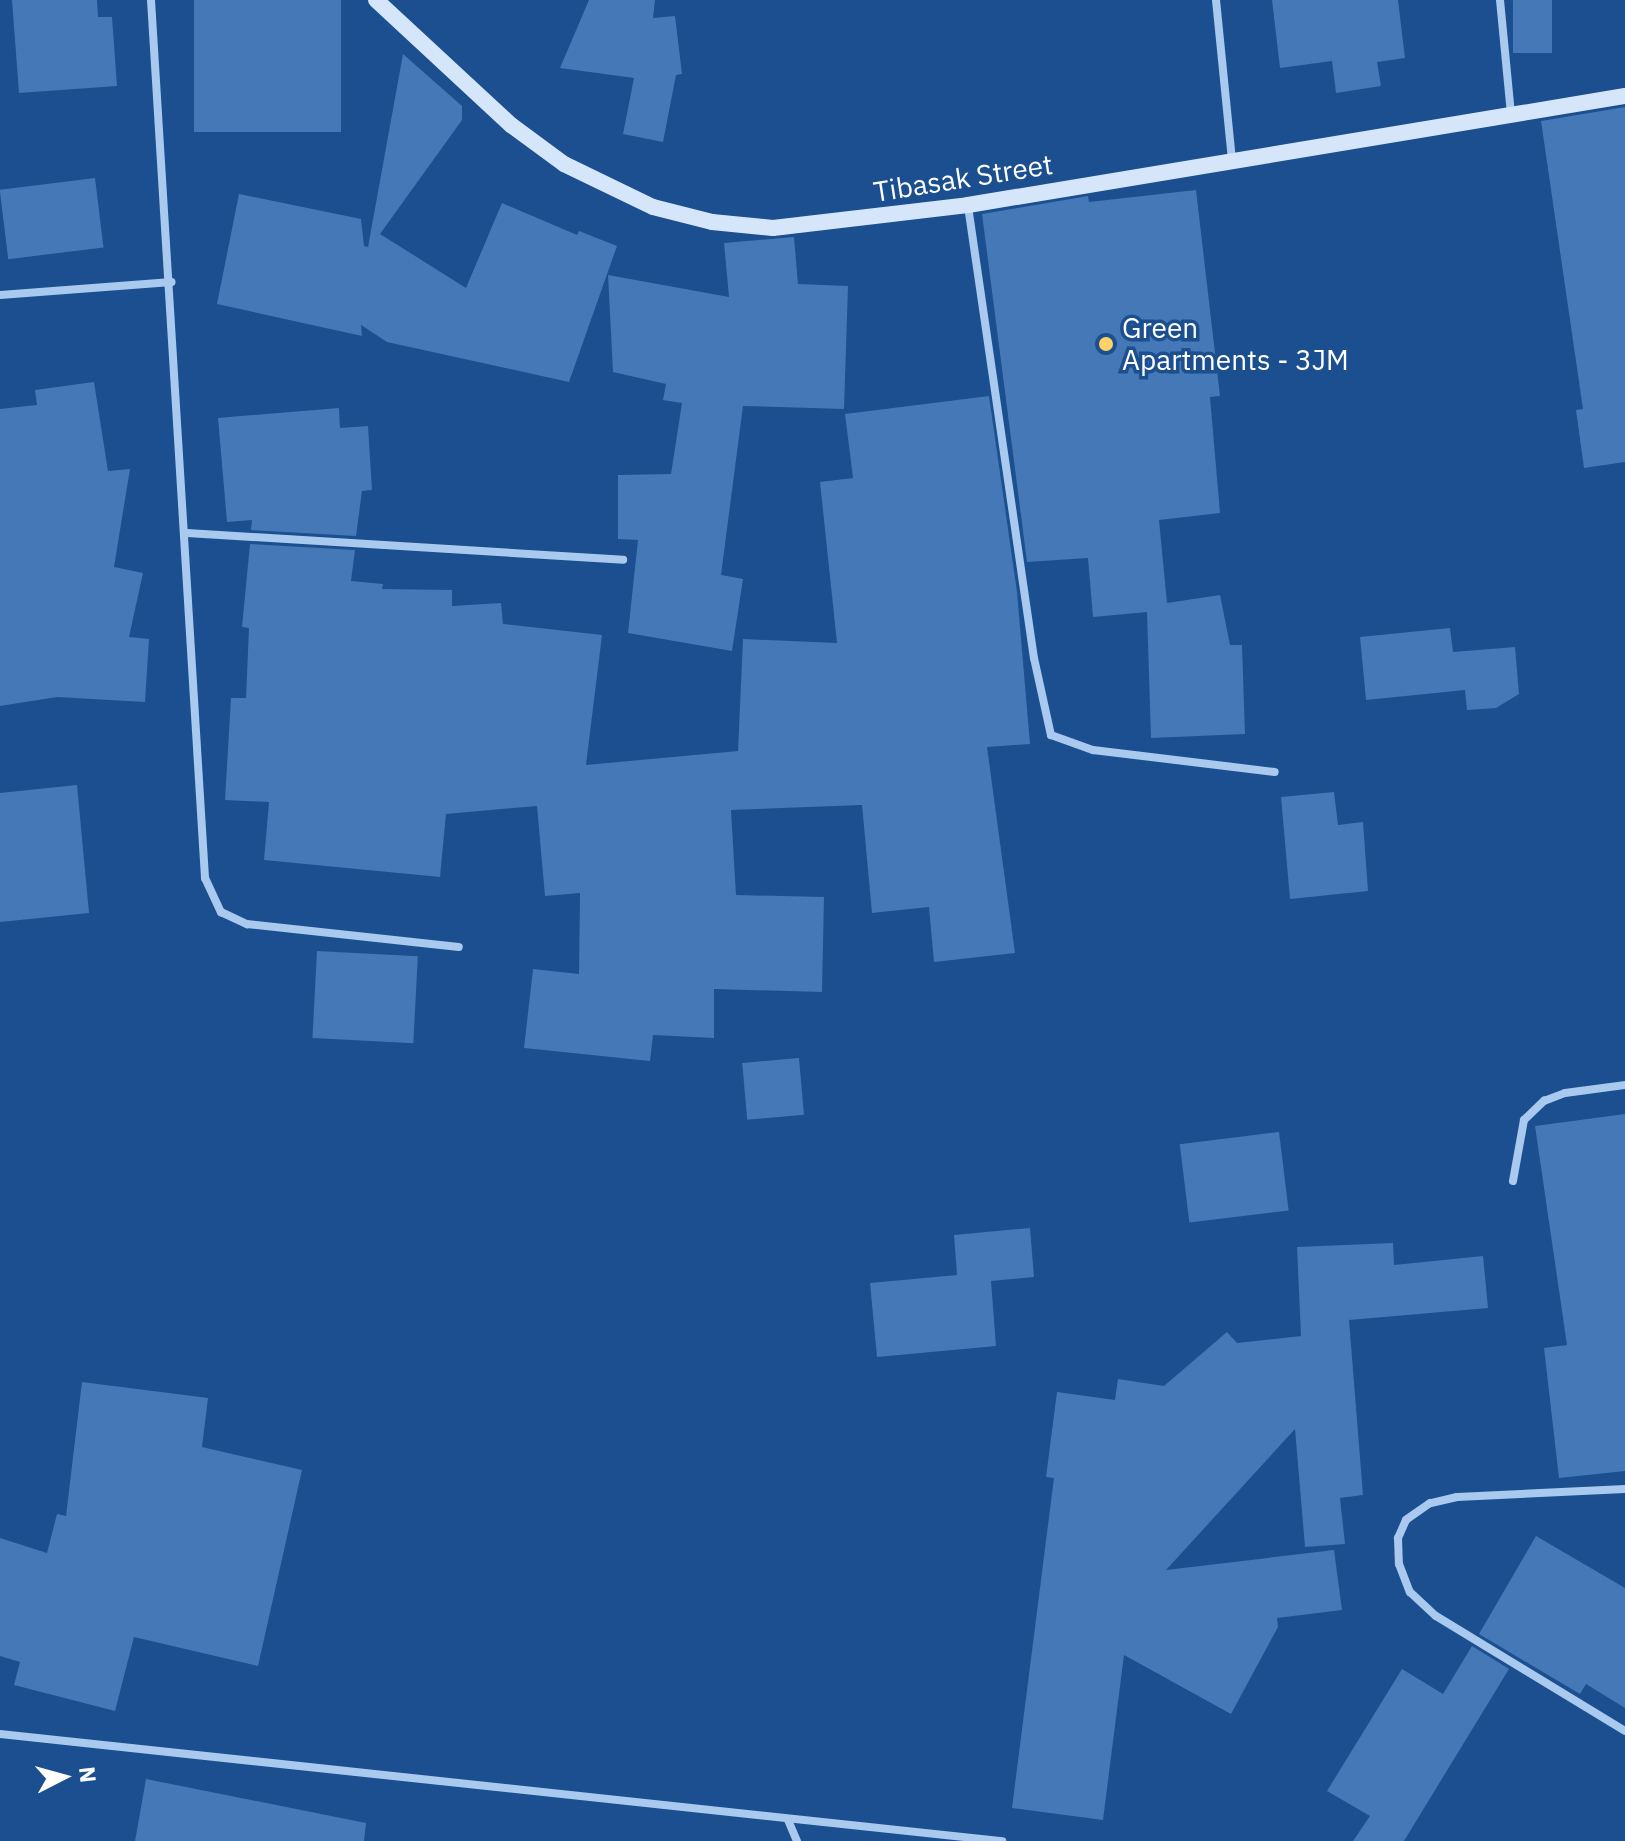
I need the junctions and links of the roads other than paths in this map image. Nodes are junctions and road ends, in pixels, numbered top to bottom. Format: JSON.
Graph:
{"nodes":[{"id":1,"x":151,"y":0,"type":"edge"},
{"id":2,"x":1216,"y":0,"type":"edge"},
{"id":3,"x":1500,"y":0,"type":"edge"},
{"id":4,"x":385,"y":4,"type":"edge"},
{"id":5,"x":1625,"y":96,"type":"edge"},
{"id":6,"x":1511,"y":114,"type":"junction"},
{"id":7,"x":1232,"y":160,"type":"junction"},
{"id":8,"x":968,"y":205,"type":"junction"},
{"id":9,"x":172,"y":282,"type":"junction"},
{"id":10,"x":0,"y":295,"type":"edge"},
{"id":11,"x":187,"y":533,"type":"junction"},
{"id":12,"x":623,"y":560,"type":"dead end"},
{"id":13,"x":1275,"y":772,"type":"dead end"},
{"id":14,"x":459,"y":947,"type":"dead end"},
{"id":15,"x":1625,"y":1085,"type":"edge"},
{"id":16,"x":1513,"y":1181,"type":"dead end"},
{"id":17,"x":1625,"y":1489,"type":"edge"},
{"id":18,"x":1625,"y":1731,"type":"edge"},
{"id":19,"x":0,"y":1734,"type":"edge"},
{"id":20,"x":788,"y":1820,"type":"junction"},
{"id":21,"x":797,"y":1841,"type":"edge"},
{"id":22,"x":1002,"y":1841,"type":"edge"}],
"edges":[{"from":1,"to":9,"type":"street"},
{"from":2,"to":7,"type":"street"},
{"from":3,"to":6,"type":"street"},
{"from":4,"to":8,"type":"street","name":"Tibasak Street"},
{"from":5,"to":6,"type":"street","name":"Tibasak Street"},
{"from":6,"to":7,"type":"street","name":"Tibasak Street"},
{"from":7,"to":8,"type":"street","name":"Tibasak Street"},
{"from":8,"to":13,"type":"street"},
{"from":9,"to":10,"type":"street"},
{"from":9,"to":11,"type":"street"},
{"from":11,"to":12,"type":"street"},
{"from":11,"to":14,"type":"street"},
{"from":15,"to":16,"type":"street"},
{"from":17,"to":18,"type":"street"},
{"from":19,"to":20,"type":"street"},
{"from":20,"to":21,"type":"street"},
{"from":20,"to":22,"type":"street"}]}
